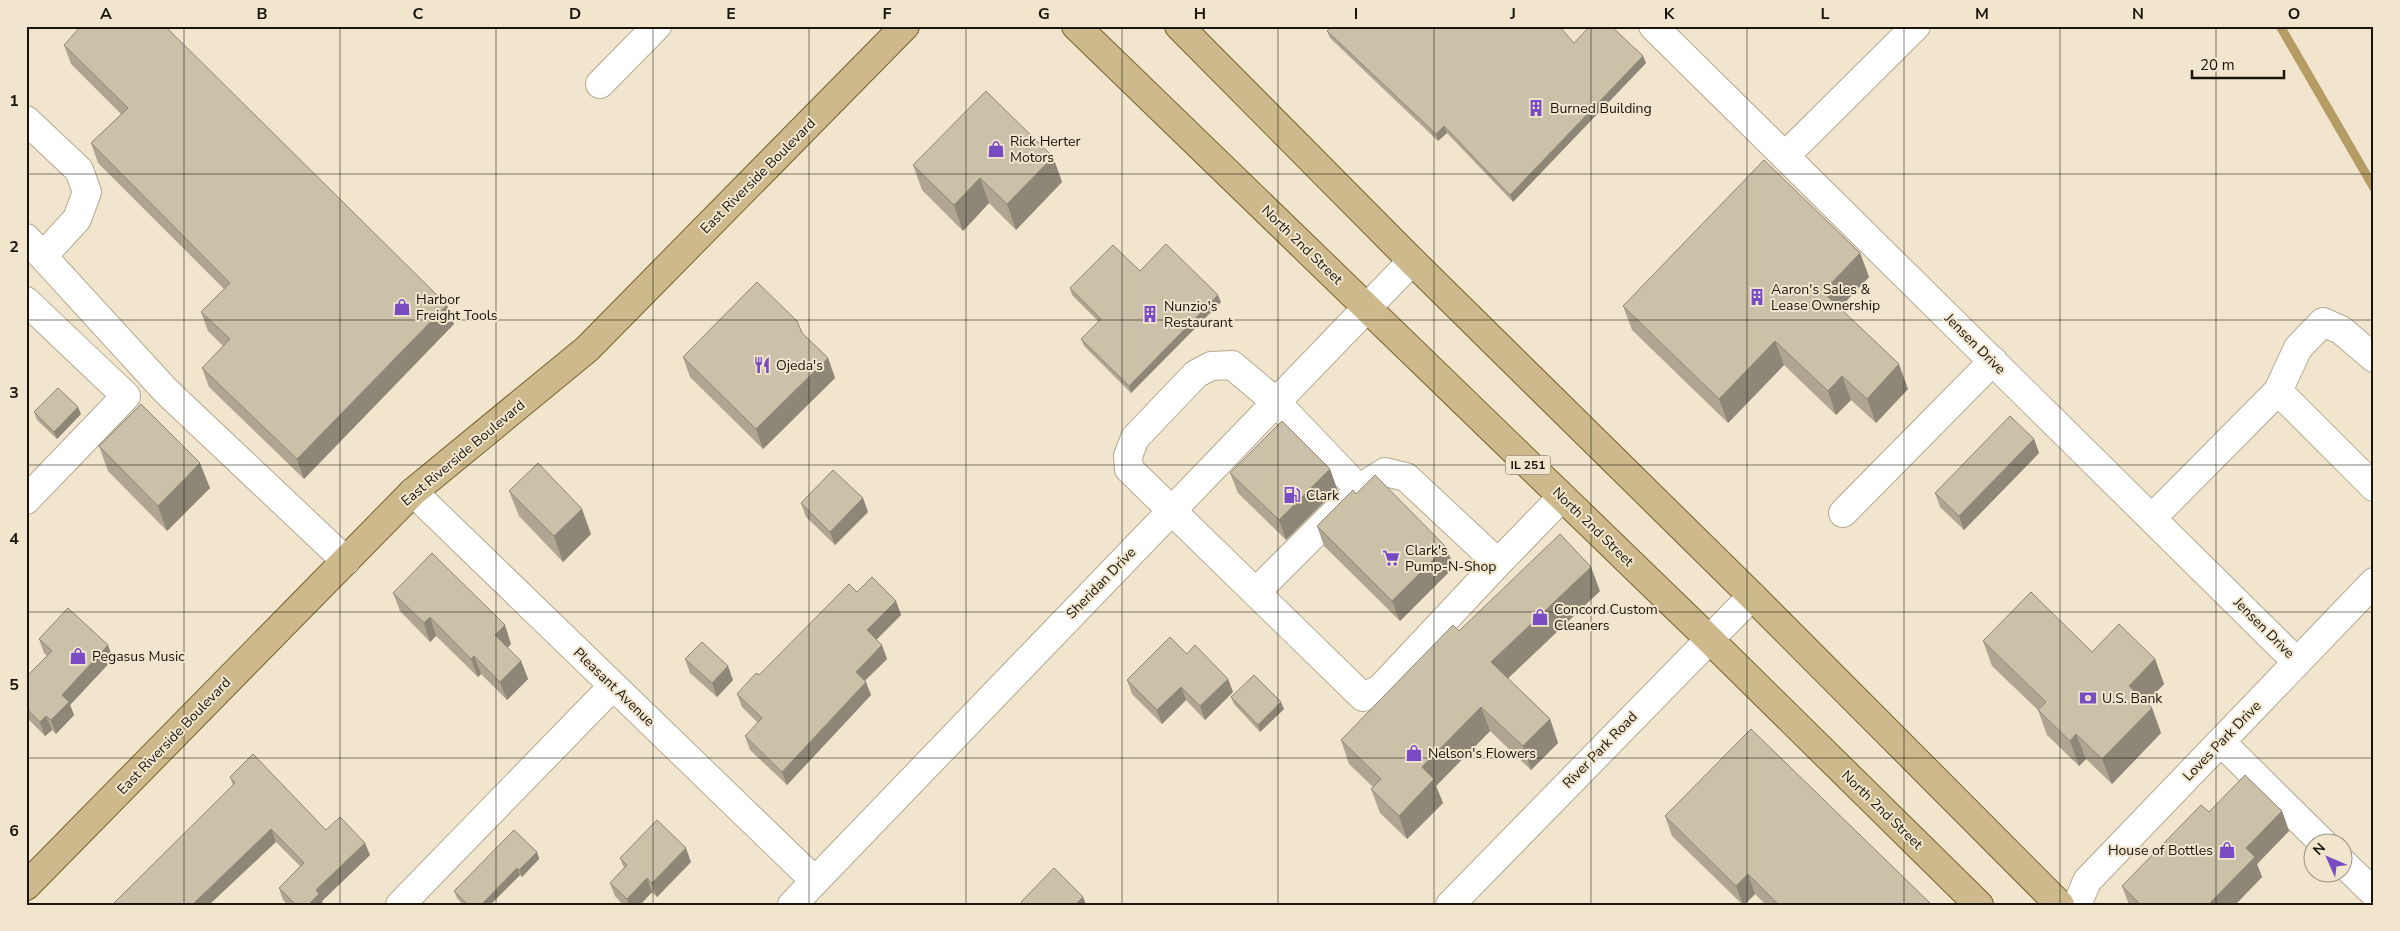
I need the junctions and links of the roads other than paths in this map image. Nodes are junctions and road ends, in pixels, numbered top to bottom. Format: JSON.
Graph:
{"nodes":[{"id":1,"x":657,"y":26,"type":"edge"},
{"id":2,"x":905,"y":26,"type":"edge"},
{"id":3,"x":1076,"y":26,"type":"edge"},
{"id":4,"x":1179,"y":26,"type":"edge"},
{"id":5,"x":1653,"y":26,"type":"edge"},
{"id":6,"x":1916,"y":26,"type":"edge"},
{"id":7,"x":600,"y":84,"type":"dead end"},
{"id":8,"x":26,"y":120,"type":"edge"},
{"id":9,"x":1785,"y":156,"type":"junction"},
{"id":10,"x":35,"y":247,"type":"edge"},
{"id":11,"x":1412,"y":261,"type":"junction"},
{"id":12,"x":26,"y":300,"type":"edge"},
{"id":13,"x":1367,"y":308,"type":"junction"},
{"id":14,"x":2374,"y":358,"type":"edge"},
{"id":15,"x":1993,"y":361,"type":"junction"},
{"id":16,"x":2278,"y":391,"type":"junction"},
{"id":17,"x":1276,"y":402,"type":"junction"},
{"id":18,"x":2374,"y":487,"type":"edge"},
{"id":19,"x":1360,"y":489,"type":"junction"},
{"id":20,"x":413,"y":492,"type":"junction"},
{"id":21,"x":1562,"y":497,"type":"junction"},
{"id":22,"x":26,"y":500,"type":"edge"},
{"id":23,"x":1171,"y":510,"type":"junction"},
{"id":24,"x":1842,"y":513,"type":"dead end"},
{"id":25,"x":2152,"y":518,"type":"junction"},
{"id":26,"x":346,"y":561,"type":"junction"},
{"id":27,"x":1498,"y":563,"type":"junction"},
{"id":28,"x":2374,"y":582,"type":"edge"},
{"id":29,"x":1256,"y":592,"type":"junction"},
{"id":30,"x":1752,"y":596,"type":"junction"},
{"id":31,"x":1708,"y":640,"type":"junction"},
{"id":32,"x":2297,"y":662,"type":"junction"},
{"id":33,"x":613,"y":686,"type":"junction"},
{"id":34,"x":2221,"y":742,"type":"junction"},
{"id":35,"x":2314,"y":834,"type":"edge"},
{"id":36,"x":2352,"y":872,"type":"edge"},
{"id":37,"x":815,"y":880,"type":"junction"},
{"id":38,"x":26,"y":886,"type":"edge"},
{"id":39,"x":2374,"y":893,"type":"edge"},
{"id":40,"x":400,"y":905,"type":"edge"},
{"id":41,"x":792,"y":905,"type":"edge"},
{"id":42,"x":1450,"y":905,"type":"edge"},
{"id":43,"x":1978,"y":905,"type":"edge"},
{"id":44,"x":2060,"y":905,"type":"edge"},
{"id":45,"x":2077,"y":905,"type":"edge"}],
"edges":[{"from":1,"to":7,"type":"street"},
{"from":2,"to":20,"type":"main road","name":"East Riverside Boulevard"},
{"from":3,"to":13,"type":"main road","name":"North 2nd Street","number":"IL 251"},
{"from":4,"to":11,"type":"main road"},
{"from":5,"to":9,"type":"street","name":"Jensen Drive"},
{"from":6,"to":9,"type":"street"},
{"from":8,"to":10,"type":"street"},
{"from":9,"to":15,"type":"street","name":"Jensen Drive"},
{"from":10,"to":26,"type":"street"},
{"from":11,"to":13,"type":"street","name":"Sheridan Drive"},
{"from":11,"to":30,"type":"main road"},
{"from":12,"to":22,"type":"street"},
{"from":13,"to":17,"type":"street","name":"Sheridan Drive"},
{"from":13,"to":21,"type":"main road","name":"North 2nd Street","number":"IL 251"},
{"from":14,"to":16,"type":"street"},
{"from":15,"to":24,"type":"street"},
{"from":15,"to":25,"type":"street","name":"Jensen Drive"},
{"from":16,"to":18,"type":"street"},
{"from":16,"to":25,"type":"street"},
{"from":17,"to":19,"type":"street"},
{"from":17,"to":23,"type":"street","name":"Sheridan Drive"},
{"from":17,"to":23,"type":"street"},
{"from":19,"to":27,"type":"street"},
{"from":19,"to":29,"type":"street"},
{"from":20,"to":26,"type":"main road","name":"East Riverside Boulevard"},
{"from":20,"to":33,"type":"street","name":"Pleasant Avenue"},
{"from":21,"to":27,"type":"street"},
{"from":21,"to":31,"type":"main road","name":"North 2nd Street","number":"IL 251"},
{"from":23,"to":29,"type":"street"},
{"from":23,"to":37,"type":"street","name":"Sheridan Drive"},
{"from":25,"to":32,"type":"street","name":"Jensen Drive"},
{"from":26,"to":38,"type":"main road","name":"East Riverside Boulevard"},
{"from":27,"to":29,"type":"street"},
{"from":28,"to":32,"type":"street","name":"Loves Park Drive"},
{"from":30,"to":31,"type":"street","name":"River Park Road"},
{"from":30,"to":44,"type":"main road"},
{"from":31,"to":42,"type":"street","name":"River Park Road"},
{"from":31,"to":43,"type":"main road","name":"North 2nd Street","number":"IL 251"},
{"from":32,"to":34,"type":"street","name":"Loves Park Drive"},
{"from":33,"to":37,"type":"street","name":"Pleasant Avenue"},
{"from":33,"to":40,"type":"street"},
{"from":34,"to":35,"type":"street"},
{"from":34,"to":45,"type":"street","name":"Loves Park Drive"},
{"from":36,"to":39,"type":"street"},
{"from":37,"to":41,"type":"street","name":"Sheridan Drive"}]}
